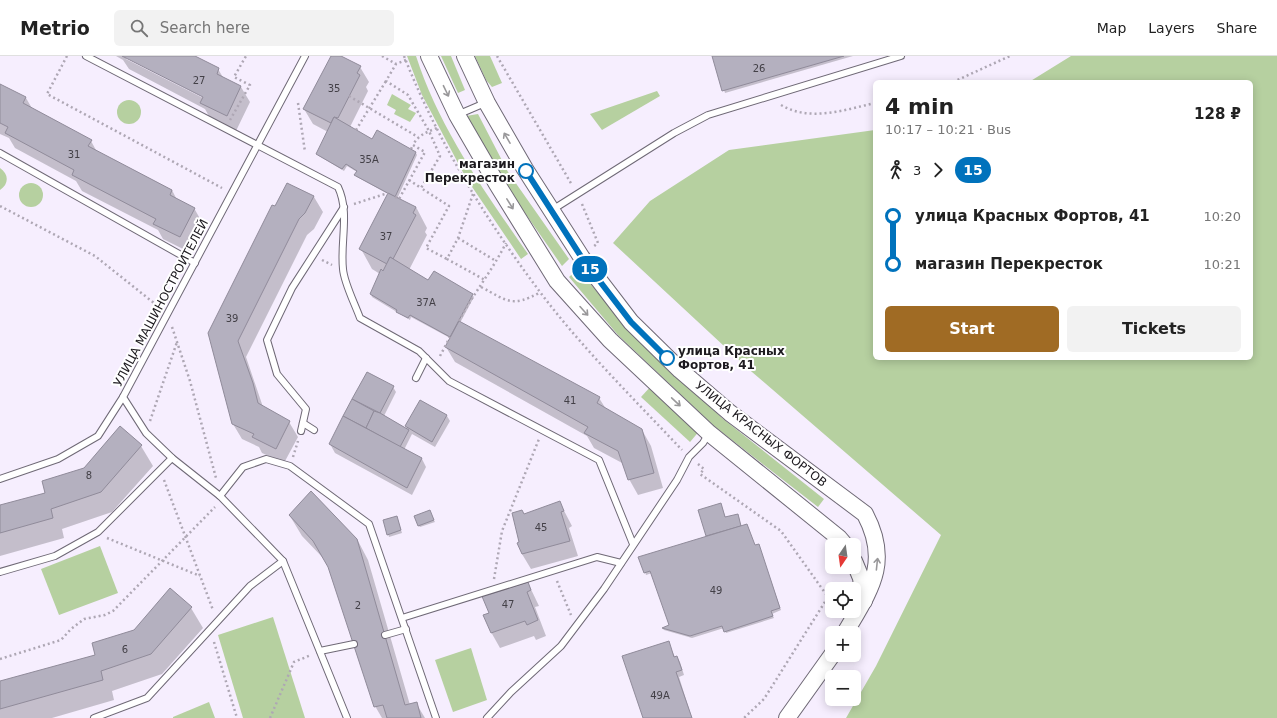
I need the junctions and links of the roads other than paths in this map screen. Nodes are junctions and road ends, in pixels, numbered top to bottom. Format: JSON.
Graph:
{"nodes":[{"id":1,"x":86,"y":56,"type":"edge"},
{"id":2,"x":306,"y":56,"type":"edge"},
{"id":3,"x":429,"y":56,"type":"edge"},
{"id":4,"x":464,"y":56,"type":"edge"},
{"id":5,"x":901,"y":56,"type":"edge"},
{"id":6,"x":487,"y":103,"type":"junction"},
{"id":7,"x":457,"y":115,"type":"junction"},
{"id":8,"x":258,"y":144,"type":"junction"},
{"id":9,"x":0,"y":153,"type":"edge"},
{"id":10,"x":344,"y":208,"type":"junction"},
{"id":11,"x":551,"y":211,"type":"junction"},
{"id":12,"x":195,"y":263,"type":"junction"},
{"id":13,"x":426,"y":358,"type":"junction"},
{"id":14,"x":416,"y":378,"type":"dead end"},
{"id":15,"x":123,"y":397,"type":"junction"},
{"id":16,"x":303,"y":423,"type":"junction"},
{"id":17,"x":314,"y":430,"type":"dead end"},
{"id":18,"x":301,"y":431,"type":"road end"},
{"id":19,"x":709,"y":433,"type":"junction"},
{"id":20,"x":172,"y":458,"type":"junction"},
{"id":21,"x":0,"y":479,"type":"edge"},
{"id":22,"x":222,"y":497,"type":"junction"},
{"id":23,"x":839,"y":538,"type":"edge"},
{"id":24,"x":633,"y":544,"type":"junction"},
{"id":25,"x":283,"y":561,"type":"junction"},
{"id":26,"x":621,"y":563,"type":"junction"},
{"id":27,"x":0,"y":572,"type":"edge"},
{"id":28,"x":859,"y":574,"type":"edge"},
{"id":29,"x":864,"y":600,"type":"junction"},
{"id":30,"x":402,"y":618,"type":"junction"},
{"id":31,"x":849,"y":626,"type":"edge"},
{"id":32,"x":406,"y":629,"type":"junction"},
{"id":33,"x":385,"y":635,"type":"dead end"},
{"id":34,"x":354,"y":644,"type":"dead end"},
{"id":35,"x":320,"y":651,"type":"junction"},
{"id":36,"x":827,"y":662,"type":"edge"},
{"id":37,"x":94,"y":718,"type":"edge"},
{"id":38,"x":347,"y":718,"type":"edge"},
{"id":39,"x":436,"y":718,"type":"edge"},
{"id":40,"x":488,"y":718,"type":"edge"},
{"id":41,"x":787,"y":718,"type":"edge"}],
"edges":[{"from":1,"to":8,"type":"lane"},
{"from":2,"to":8,"type":"lane","name":"УЛИЦА МАШИНОСТРОИТЕЛЕЙ"},
{"from":3,"to":7,"type":"street","one_way":true},
{"from":4,"to":6,"type":"street","name":"УЛИЦА КРАСНЫХ ФОРТОВ"},
{"from":5,"to":11,"type":"lane"},
{"from":6,"to":7,"type":"lane"},
{"from":11,"to":6,"type":"street","name":"УЛИЦА КРАСНЫХ ФОРТОВ","one_way":true},
{"from":7,"to":19,"type":"street","one_way":true},
{"from":8,"to":10,"type":"lane"},
{"from":8,"to":12,"type":"lane","name":"УЛИЦА МАШИНОСТРОИТЕЛЕЙ"},
{"from":9,"to":12,"type":"lane"},
{"from":10,"to":13,"type":"lane"},
{"from":10,"to":16,"type":"lane"},
{"from":29,"to":11,"type":"street","name":"УЛИЦА КРАСНЫХ ФОРТОВ","one_way":true},
{"from":12,"to":15,"type":"lane","name":"УЛИЦА МАШИНОСТРОИТЕЛЕЙ"},
{"from":13,"to":14,"type":"lane"},
{"from":13,"to":24,"type":"lane"},
{"from":15,"to":20,"type":"lane","name":"УЛИЦА МАШИНОСТРОИТЕЛЕЙ"},
{"from":15,"to":21,"type":"lane"},
{"from":16,"to":17,"type":"lane"},
{"from":16,"to":18,"type":"lane"},
{"from":19,"to":23,"type":"street"},
{"from":19,"to":24,"type":"lane"},
{"from":20,"to":22,"type":"lane","name":"УЛИЦА МАШИНОСТРОИТЕЛЕЙ"},
{"from":20,"to":27,"type":"lane"},
{"from":22,"to":25,"type":"lane","name":"УЛИЦА МАШИНОСТРОИТЕЛЕЙ"},
{"from":22,"to":30,"type":"lane"},
{"from":24,"to":26,"type":"lane"},
{"from":25,"to":35,"type":"lane","name":"УЛИЦА МАШИНОСТРОИТЕЛЕЙ"},
{"from":25,"to":37,"type":"lane"},
{"from":26,"to":30,"type":"lane"},
{"from":26,"to":40,"type":"lane"},
{"from":28,"to":29,"type":"street"},
{"from":29,"to":31,"type":"street","name":"УЛИЦА КРАСНЫХ ФОРТОВ"},
{"from":30,"to":32,"type":"lane"},
{"from":32,"to":33,"type":"lane"},
{"from":32,"to":39,"type":"lane"},
{"from":34,"to":35,"type":"lane"},
{"from":35,"to":38,"type":"lane","name":"УЛИЦА МАШИНОСТРОИТЕЛЕЙ"},
{"from":36,"to":41,"type":"street"}]}
